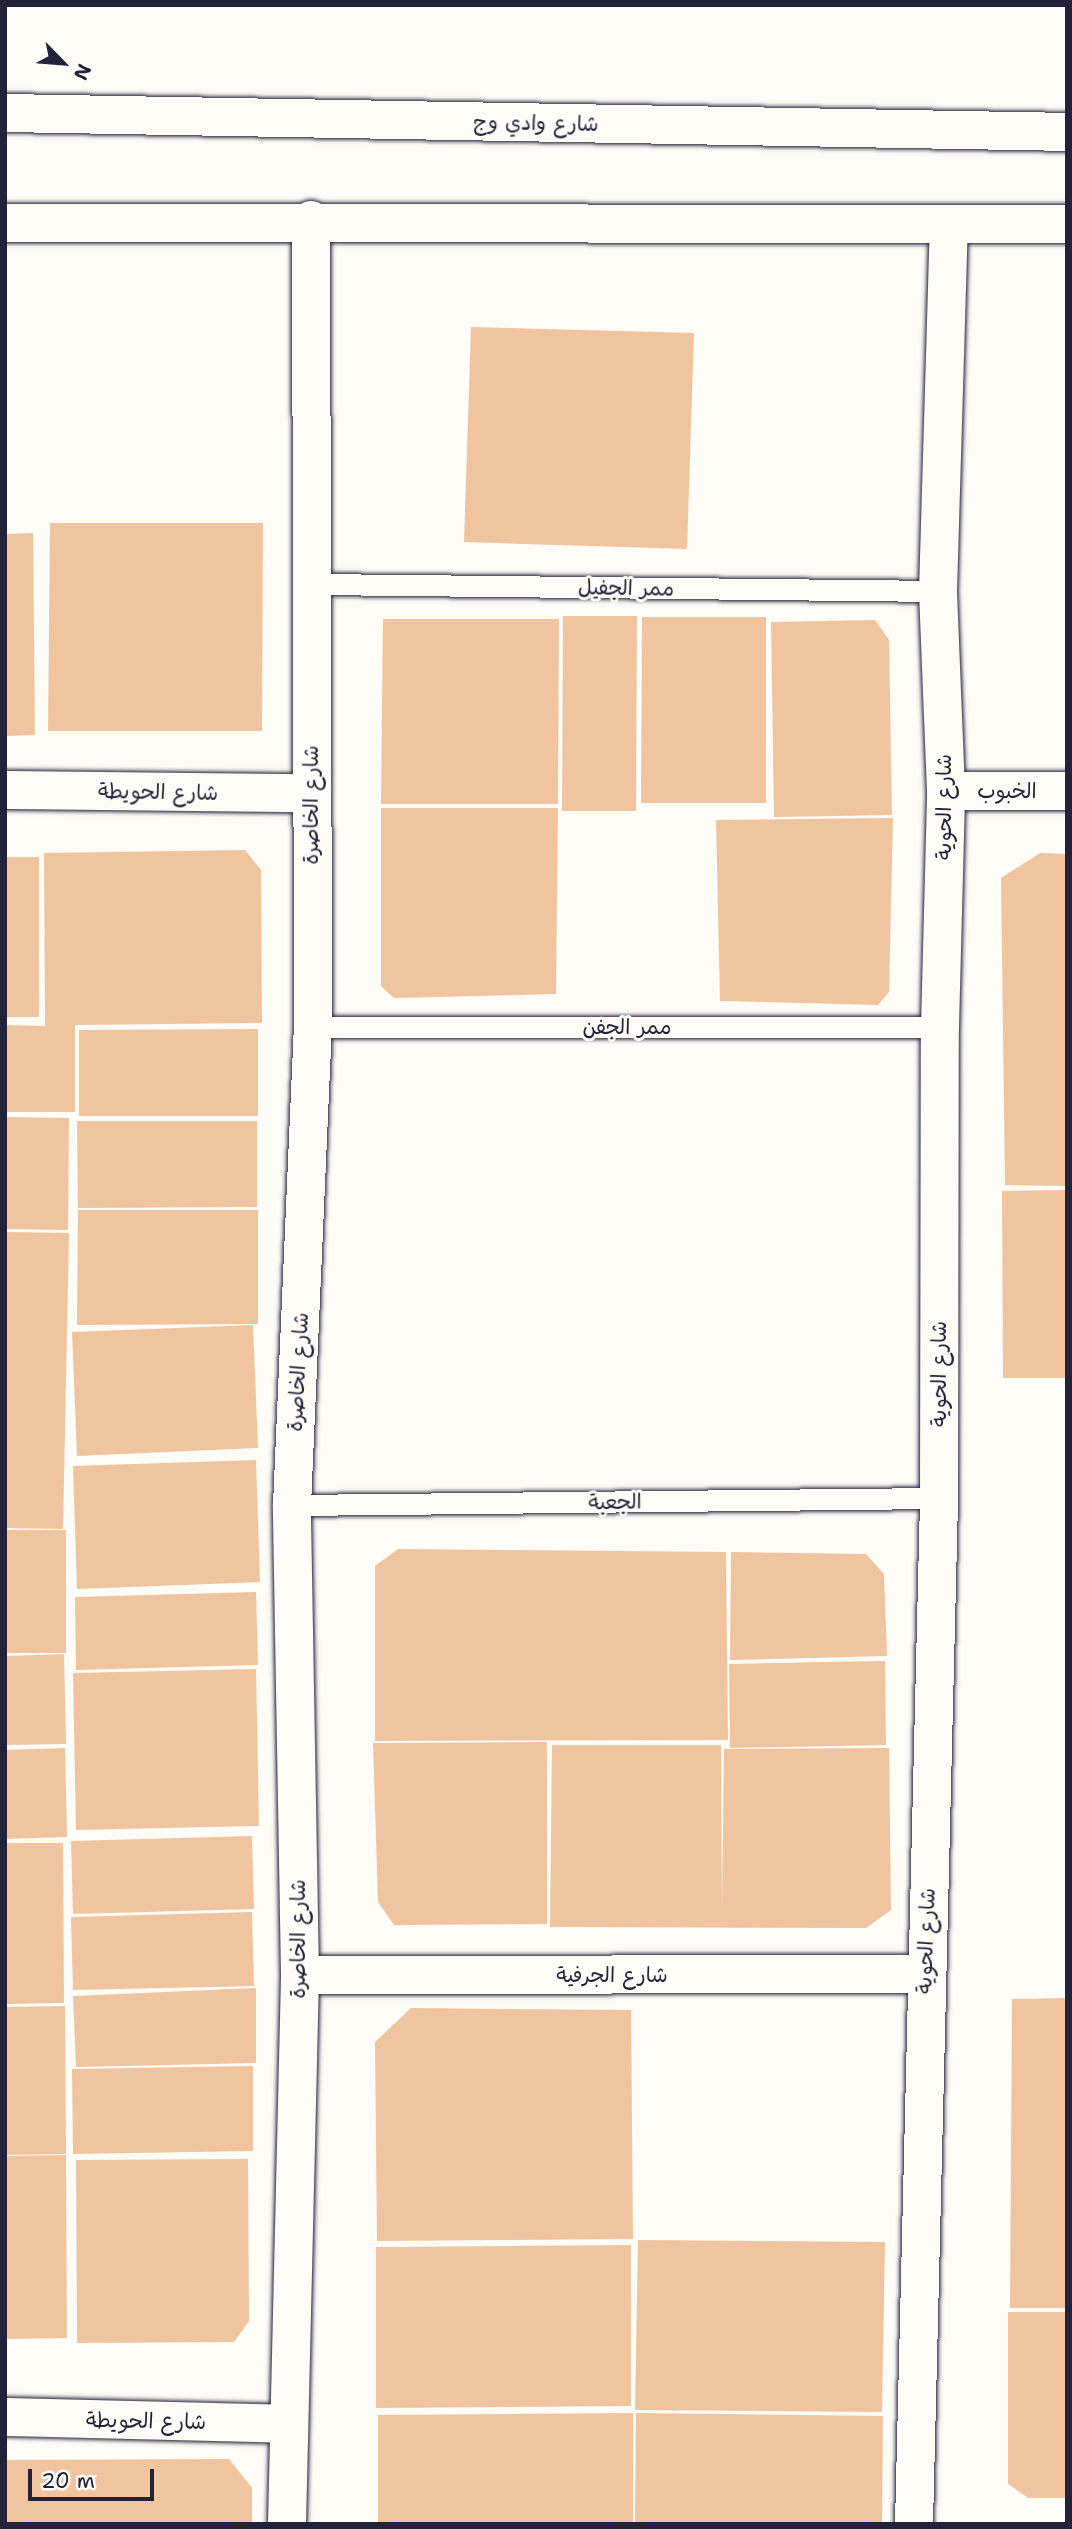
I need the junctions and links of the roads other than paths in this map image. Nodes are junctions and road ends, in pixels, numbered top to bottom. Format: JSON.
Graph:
{"nodes":[{"id":1,"x":5,"y":113,"type":"edge"},
{"id":2,"x":1067,"y":132,"type":"edge"},
{"id":3,"x":311,"y":220,"type":"junction"},
{"id":4,"x":5,"y":223,"type":"edge"},
{"id":5,"x":949,"y":224,"type":"junction"},
{"id":6,"x":1067,"y":224,"type":"edge"},
{"id":7,"x":315,"y":584,"type":"junction"},
{"id":8,"x":938,"y":592,"type":"junction"},
{"id":9,"x":5,"y":790,"type":"edge"},
{"id":10,"x":946,"y":791,"type":"junction"},
{"id":11,"x":1067,"y":791,"type":"edge"},
{"id":12,"x":310,"y":793,"type":"junction"},
{"id":13,"x":313,"y":1027,"type":"junction"},
{"id":14,"x":940,"y":1027,"type":"junction"},
{"id":15,"x":939,"y":1499,"type":"junction"},
{"id":16,"x":292,"y":1505,"type":"junction"},
{"id":17,"x":925,"y":1974,"type":"junction"},
{"id":18,"x":300,"y":1975,"type":"junction"},
{"id":19,"x":5,"y":2417,"type":"edge"},
{"id":20,"x":287,"y":2424,"type":"junction"},
{"id":21,"x":287,"y":2524,"type":"edge"},
{"id":22,"x":914,"y":2524,"type":"edge"}],
"edges":[{"from":1,"to":2,"type":"street","name":"شارع وادي وج"},
{"from":3,"to":4,"type":"street"},
{"from":3,"to":5,"type":"street"},
{"from":3,"to":7,"type":"street","name":"شارع الخاصرة"},
{"from":5,"to":6,"type":"street"},
{"from":5,"to":8,"type":"street","name":"شارع الحوية"},
{"from":7,"to":8,"type":"lane","name":"ممر الجفيل"},
{"from":7,"to":12,"type":"street","name":"شارع الخاصرة"},
{"from":8,"to":10,"type":"street","name":"شارع الحوية"},
{"from":9,"to":12,"type":"street","name":"شارع الحويطة"},
{"from":10,"to":11,"type":"street","name":"الخبوب"},
{"from":10,"to":14,"type":"street","name":"شارع الحوية"},
{"from":12,"to":13,"type":"street","name":"شارع الخاصرة"},
{"from":13,"to":14,"type":"lane","name":"ممر الجفن"},
{"from":13,"to":16,"type":"street","name":"شارع الخاصرة"},
{"from":14,"to":15,"type":"street","name":"شارع الحوية"},
{"from":15,"to":16,"type":"lane","name":"الجعبة"},
{"from":15,"to":17,"type":"street","name":"شارع الحوية"},
{"from":16,"to":18,"type":"street","name":"شارع الخاصرة"},
{"from":17,"to":18,"type":"street","name":"شارع الجرفية"},
{"from":17,"to":22,"type":"street","name":"شارع الحوية"},
{"from":18,"to":20,"type":"street","name":"شارع الخاصرة"},
{"from":19,"to":20,"type":"street","name":"شارع الحويطة"},
{"from":20,"to":21,"type":"street","name":"شارع الخاصرة"}]}
